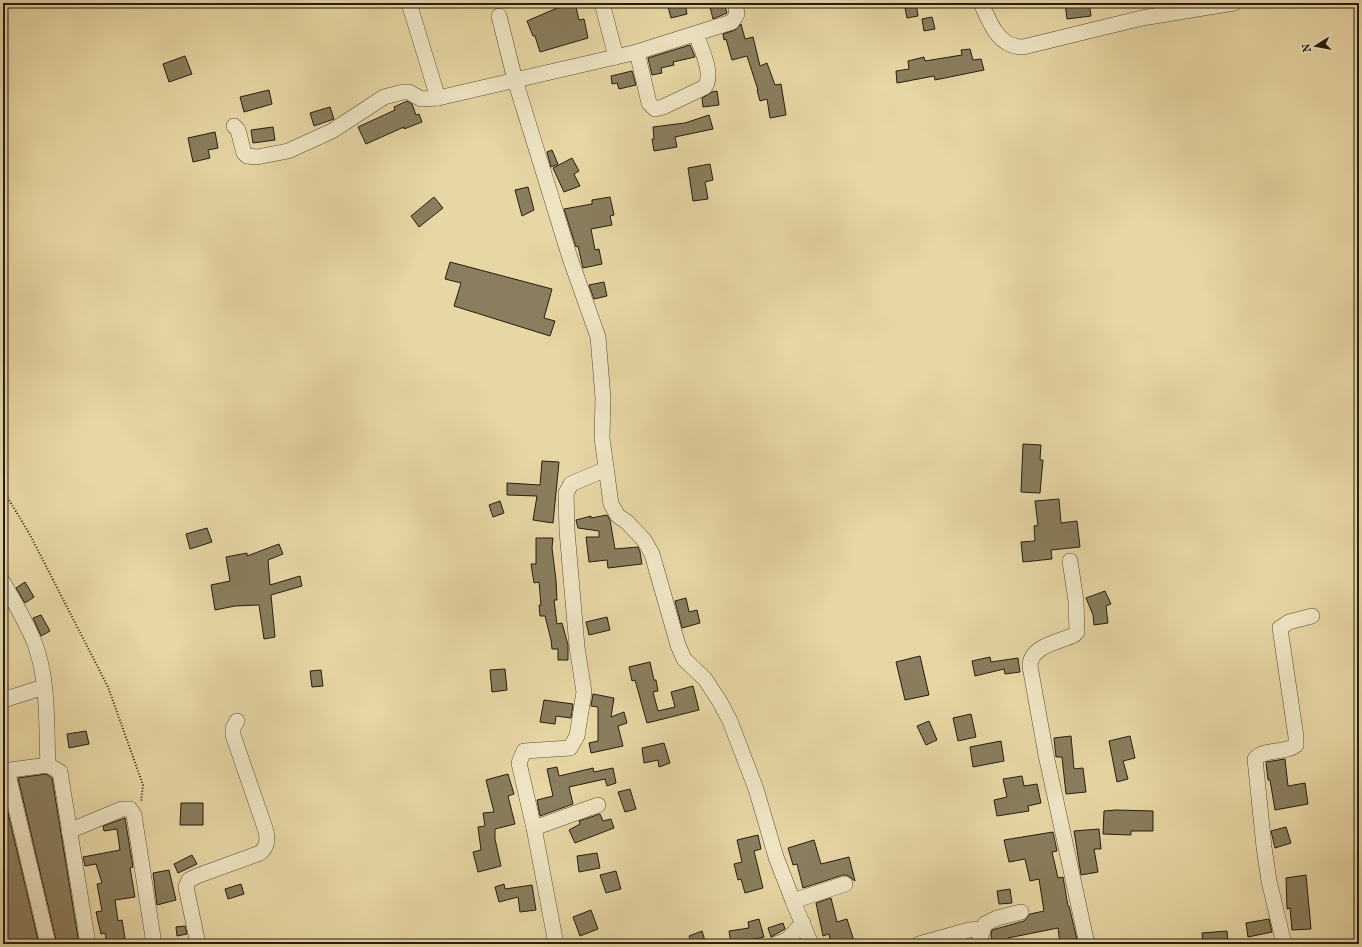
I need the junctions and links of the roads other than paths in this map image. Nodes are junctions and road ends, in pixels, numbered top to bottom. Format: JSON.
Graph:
{"nodes":[{"id":1,"x":409,"y":3,"type":"edge"},
{"id":2,"x":602,"y":3,"type":"edge"},
{"id":3,"x":735,"y":3,"type":"edge"},
{"id":4,"x":981,"y":3,"type":"edge"},
{"id":5,"x":1234,"y":3,"type":"edge"},
{"id":6,"x":499,"y":16,"type":"dead end"},
{"id":7,"x":696,"y":34,"type":"junction"},
{"id":8,"x":637,"y":52,"type":"junction"},
{"id":9,"x":616,"y":57,"type":"junction"},
{"id":10,"x":515,"y":80,"type":"junction"},
{"id":11,"x":438,"y":98,"type":"junction"},
{"id":12,"x":234,"y":126,"type":"dead end"},
{"id":13,"x":606,"y":469,"type":"junction"},
{"id":14,"x":1070,"y":561,"type":"dead end"},
{"id":15,"x":3,"y":582,"type":"edge"},
{"id":16,"x":1312,"y":616,"type":"dead end"},
{"id":17,"x":44,"y":687,"type":"junction"},
{"id":18,"x":3,"y":700,"type":"edge"},
{"id":19,"x":237,"y":721,"type":"dead end"},
{"id":20,"x":48,"y":765,"type":"junction"},
{"id":21,"x":5,"y":770,"type":"edge"},
{"id":22,"x":598,"y":805,"type":"dead end"},
{"id":23,"x":534,"y":828,"type":"junction"},
{"id":24,"x":69,"y":831,"type":"junction"},
{"id":25,"x":845,"y":884,"type":"dead end"},
{"id":26,"x":792,"y":901,"type":"junction"},
{"id":27,"x":1020,"y":912,"type":"dead end"},
{"id":28,"x":803,"y":923,"type":"junction"},
{"id":29,"x":981,"y":937,"type":"edge"},
{"id":30,"x":194,"y":943,"type":"edge"},
{"id":31,"x":48,"y":944,"type":"edge"},
{"id":32,"x":88,"y":944,"type":"edge"},
{"id":33,"x":154,"y":944,"type":"edge"},
{"id":34,"x":556,"y":944,"type":"edge"},
{"id":35,"x":776,"y":944,"type":"edge"},
{"id":36,"x":812,"y":944,"type":"edge"},
{"id":37,"x":919,"y":944,"type":"edge"},
{"id":38,"x":1087,"y":944,"type":"edge"},
{"id":39,"x":1284,"y":944,"type":"edge"}],
"edges":[{"from":1,"to":11,"type":"street"},
{"from":2,"to":9,"type":"street"},
{"from":3,"to":7,"type":"street"},
{"from":4,"to":5,"type":"street"},
{"from":6,"to":10,"type":"street"},
{"from":7,"to":8,"type":"street"},
{"from":7,"to":8,"type":"street"},
{"from":8,"to":9,"type":"street"},
{"from":9,"to":10,"type":"street"},
{"from":10,"to":11,"type":"street"},
{"from":10,"to":13,"type":"street"},
{"from":11,"to":12,"type":"street"},
{"from":13,"to":23,"type":"street"},
{"from":13,"to":26,"type":"street"},
{"from":14,"to":38,"type":"street"},
{"from":15,"to":17,"type":"street"},
{"from":16,"to":39,"type":"street"},
{"from":17,"to":18,"type":"street"},
{"from":17,"to":20,"type":"street"},
{"from":19,"to":30,"type":"street"},
{"from":20,"to":21,"type":"street"},
{"from":20,"to":24,"type":"street"},
{"from":21,"to":31,"type":"street"},
{"from":22,"to":23,"type":"street"},
{"from":23,"to":34,"type":"street"},
{"from":24,"to":32,"type":"street"},
{"from":24,"to":33,"type":"street"},
{"from":25,"to":26,"type":"street"},
{"from":26,"to":28,"type":"street"},
{"from":27,"to":29,"type":"street"},
{"from":28,"to":35,"type":"street"},
{"from":28,"to":36,"type":"street"},
{"from":29,"to":37,"type":"street"}]}
